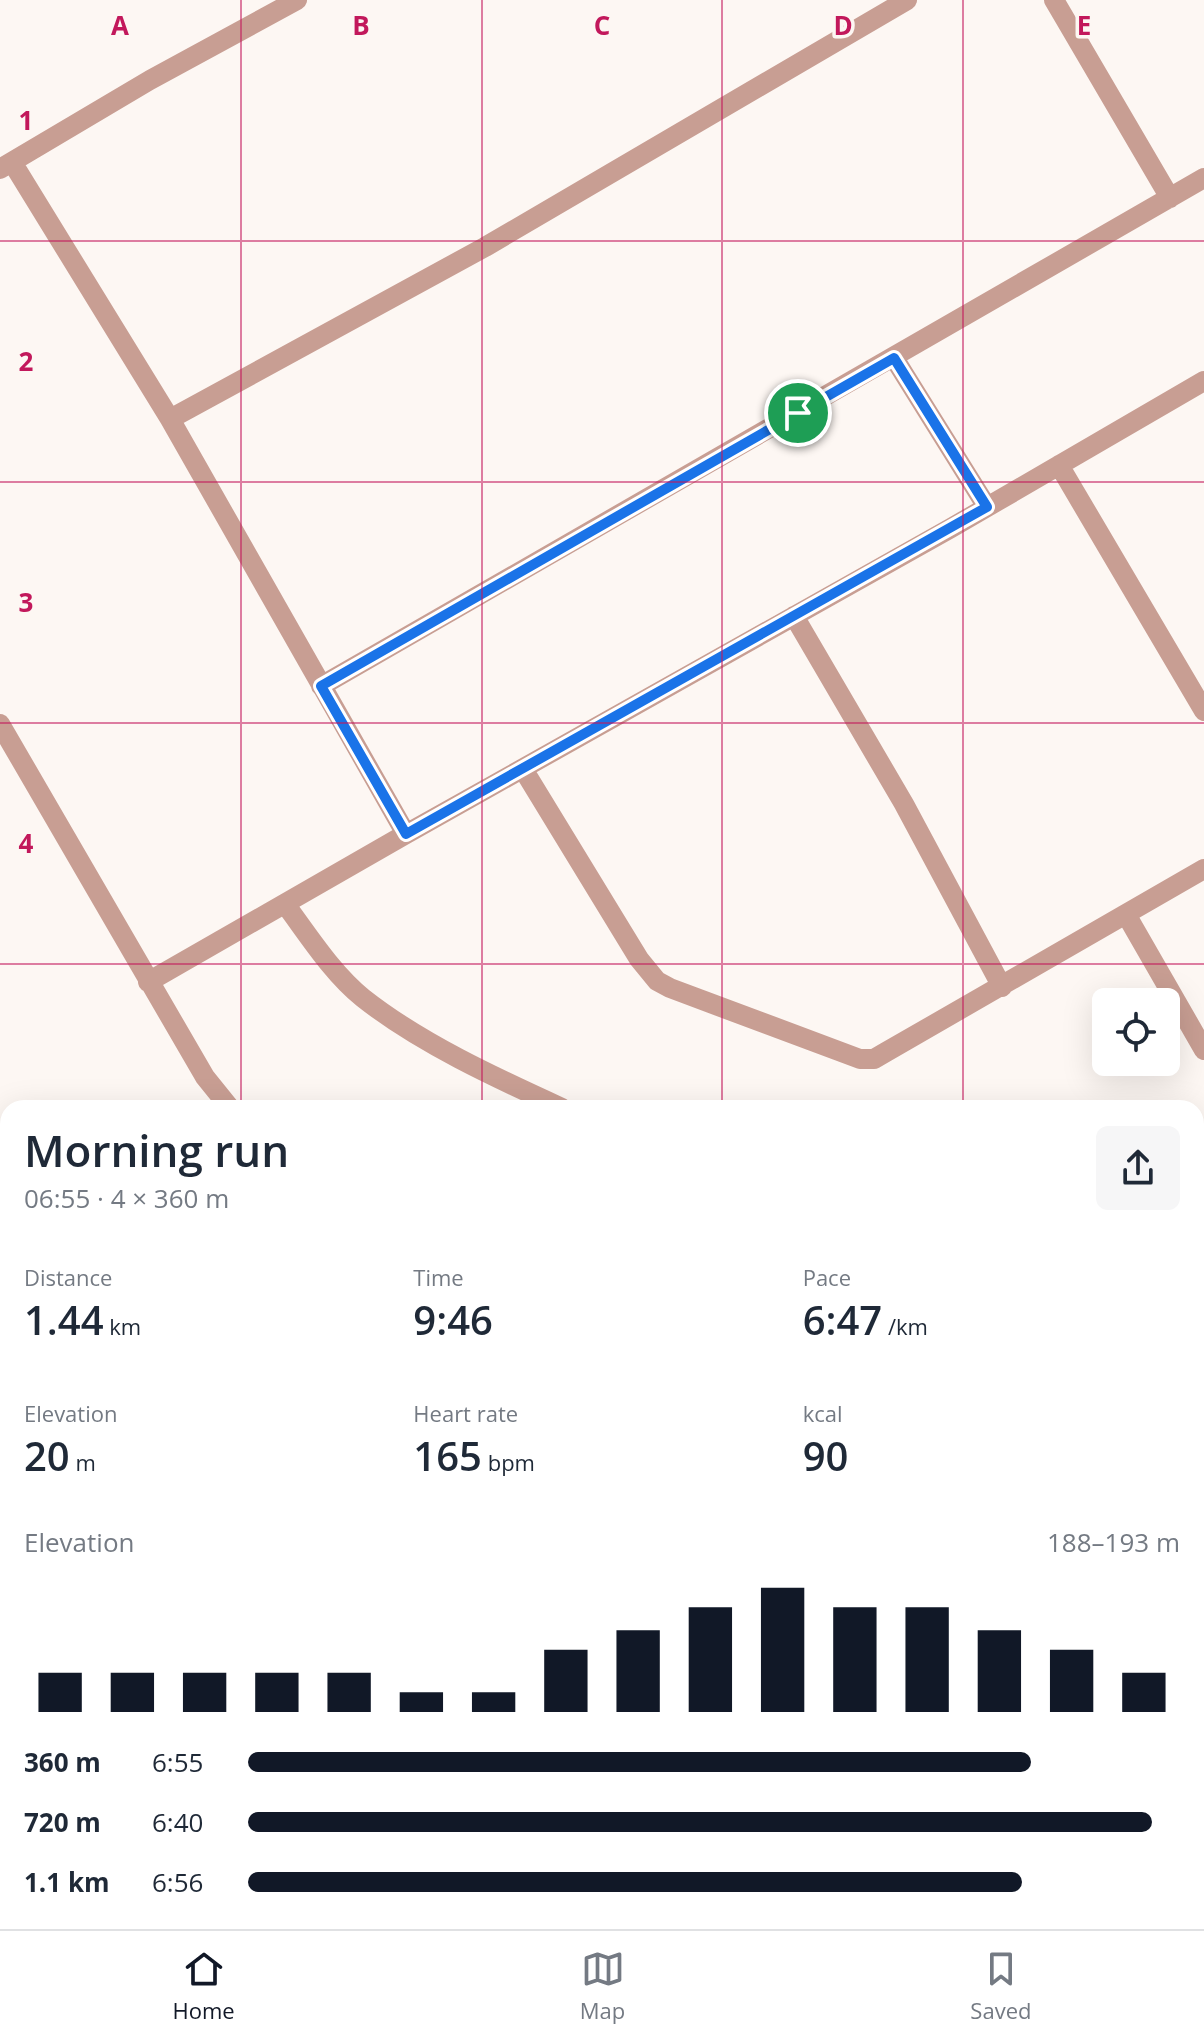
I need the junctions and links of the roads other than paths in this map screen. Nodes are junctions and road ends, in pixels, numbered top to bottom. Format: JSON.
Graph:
{"nodes":[{"id":1,"x":297,"y":0,"type":"edge"},
{"id":2,"x":907,"y":0,"type":"edge"},
{"id":3,"x":1054,"y":0,"type":"edge"},
{"id":4,"x":6,"y":165,"type":"edge"},
{"id":5,"x":1204,"y":178,"type":"edge"},
{"id":6,"x":1170,"y":198,"type":"junction"},
{"id":7,"x":894,"y":358,"type":"junction"},
{"id":8,"x":1204,"y":381,"type":"edge"},
{"id":9,"x":170,"y":419,"type":"junction"},
{"id":10,"x":1059,"y":465,"type":"junction"},
{"id":11,"x":987,"y":507,"type":"junction"},
{"id":12,"x":794,"y":616,"type":"junction"},
{"id":13,"x":321,"y":686,"type":"junction"},
{"id":14,"x":1204,"y":711,"type":"edge"},
{"id":15,"x":1,"y":727,"type":"edge"},
{"id":16,"x":523,"y":769,"type":"junction"},
{"id":17,"x":406,"y":834,"type":"junction"},
{"id":18,"x":1204,"y":869,"type":"edge"},
{"id":19,"x":285,"y":904,"type":"junction"},
{"id":20,"x":1127,"y":916,"type":"junction"},
{"id":21,"x":148,"y":982,"type":"junction"},
{"id":22,"x":1002,"y":987,"type":"junction"},
{"id":23,"x":1204,"y":1050,"type":"edge"},
{"id":24,"x":224,"y":1100,"type":"edge"},
{"id":25,"x":544,"y":1100,"type":"edge"}],
"edges":[{"from":1,"to":4,"type":"street"},
{"from":2,"to":9,"type":"street"},
{"from":3,"to":6,"type":"street"},
{"from":4,"to":9,"type":"street"},
{"from":5,"to":6,"type":"street"},
{"from":6,"to":7,"type":"street"},
{"from":7,"to":11,"type":"street"},
{"from":7,"to":13,"type":"street"},
{"from":8,"to":10,"type":"street"},
{"from":9,"to":13,"type":"street"},
{"from":10,"to":11,"type":"street"},
{"from":10,"to":14,"type":"street"},
{"from":11,"to":12,"type":"street"},
{"from":12,"to":16,"type":"street"},
{"from":12,"to":22,"type":"street"},
{"from":13,"to":17,"type":"street"},
{"from":15,"to":21,"type":"street"},
{"from":16,"to":17,"type":"street"},
{"from":16,"to":22,"type":"street"},
{"from":17,"to":19,"type":"street"},
{"from":18,"to":20,"type":"street"},
{"from":19,"to":21,"type":"street"},
{"from":19,"to":25,"type":"street"},
{"from":20,"to":22,"type":"street"},
{"from":20,"to":23,"type":"street"},
{"from":21,"to":24,"type":"street"}]}
